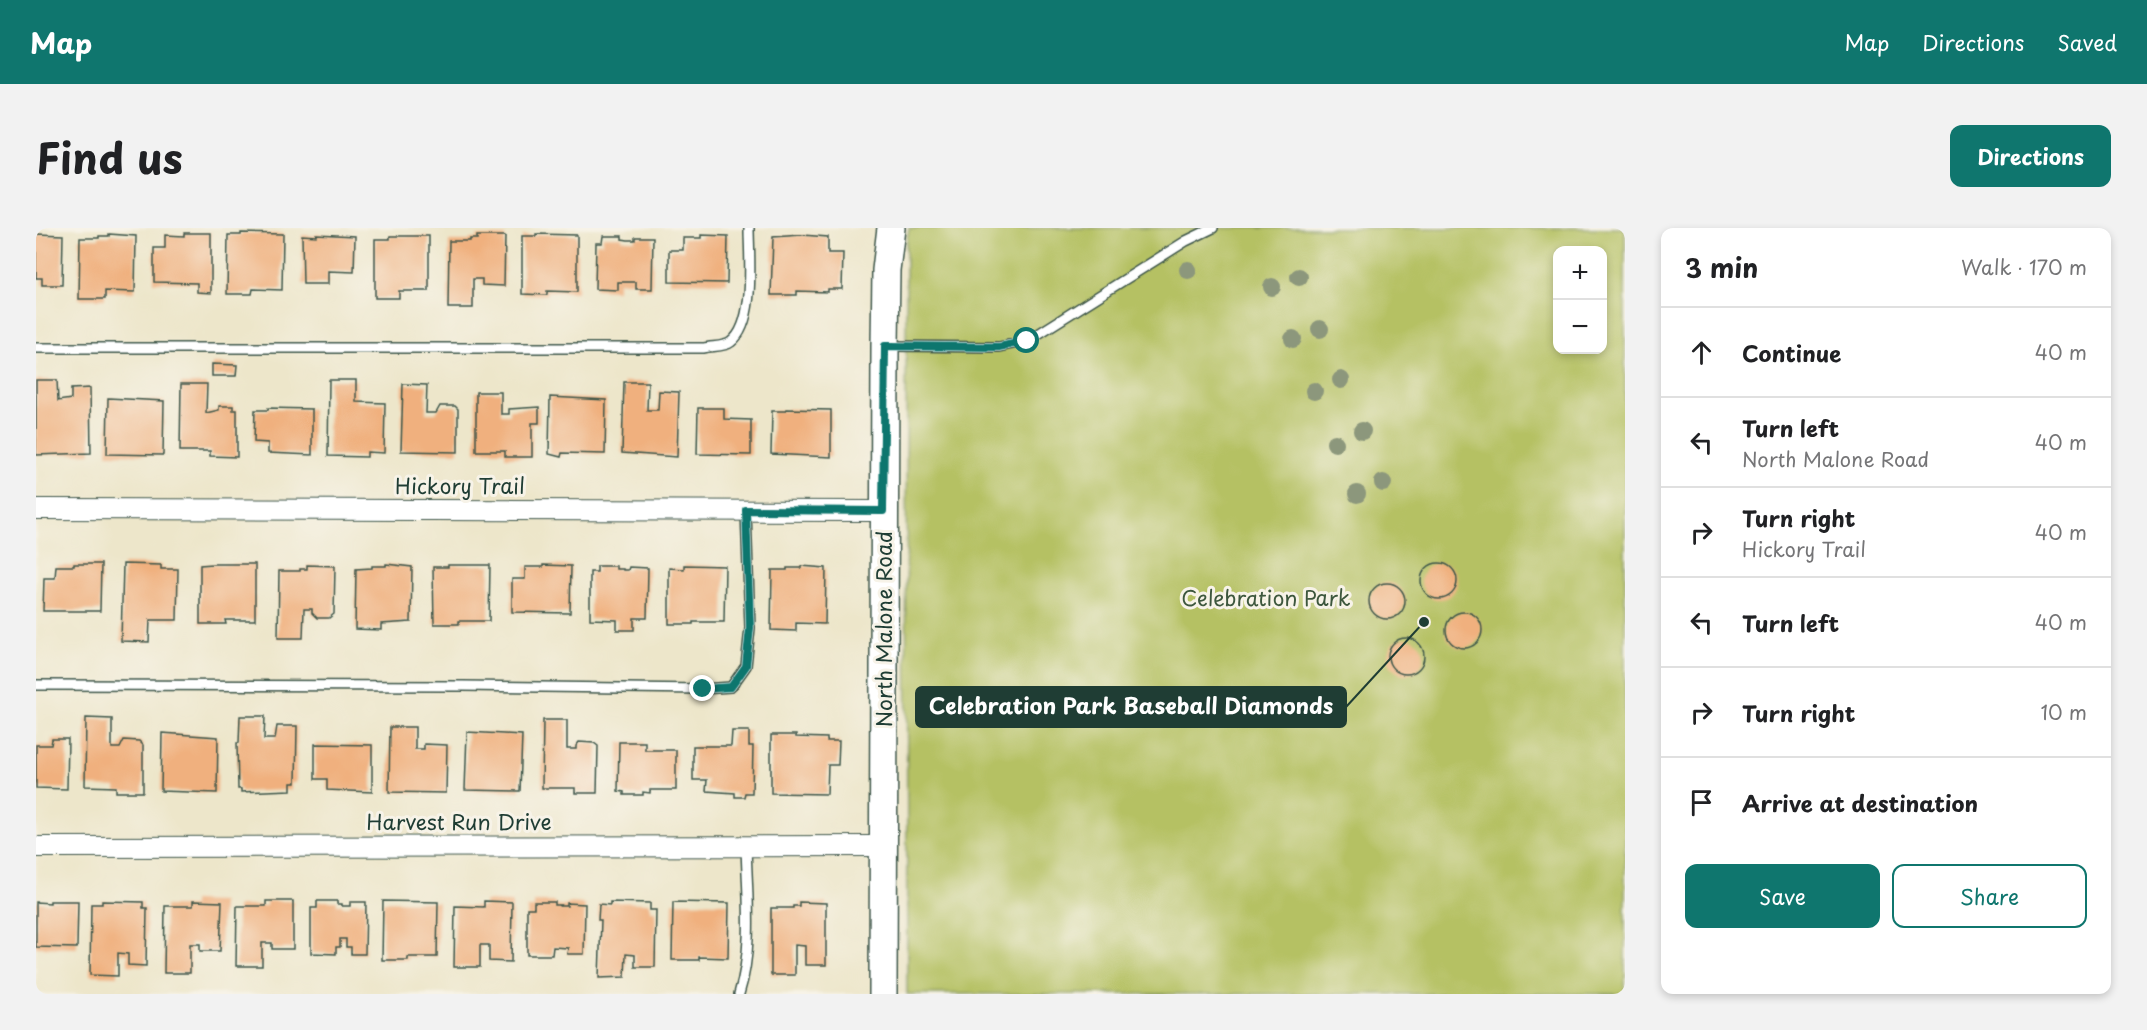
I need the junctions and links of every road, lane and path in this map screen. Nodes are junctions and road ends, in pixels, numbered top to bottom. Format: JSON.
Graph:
{"nodes":[{"id":1,"x":749,"y":228,"type":"edge"},
{"id":2,"x":891,"y":228,"type":"edge"},
{"id":3,"x":1213,"y":228,"type":"edge"},
{"id":4,"x":885,"y":346,"type":"junction"},
{"id":5,"x":36,"y":348,"type":"edge"},
{"id":6,"x":36,"y":509,"type":"edge"},
{"id":7,"x":746,"y":510,"type":"junction"},
{"id":8,"x":883,"y":511,"type":"junction"},
{"id":9,"x":36,"y":685,"type":"edge"},
{"id":10,"x":746,"y":844,"type":"junction"},
{"id":11,"x":883,"y":846,"type":"junction"},
{"id":12,"x":36,"y":847,"type":"edge"},
{"id":13,"x":739,"y":994,"type":"edge"},
{"id":14,"x":883,"y":994,"type":"edge"}],
"edges":[{"from":1,"to":5,"type":"lane"},
{"from":2,"to":4,"type":"street","name":"North Malone Road"},
{"from":3,"to":4,"type":"lane"},
{"from":4,"to":8,"type":"street","name":"North Malone Road"},
{"from":6,"to":7,"type":"street","name":"Hickory Trail"},
{"from":7,"to":8,"type":"street","name":"Hickory Trail"},
{"from":7,"to":9,"type":"lane"},
{"from":8,"to":11,"type":"street","name":"North Malone Road"},
{"from":10,"to":11,"type":"street","name":"Harvest Run Drive"},
{"from":10,"to":12,"type":"street","name":"Harvest Run Drive"},
{"from":10,"to":13,"type":"lane"},
{"from":11,"to":14,"type":"street","name":"North Malone Road"}]}
